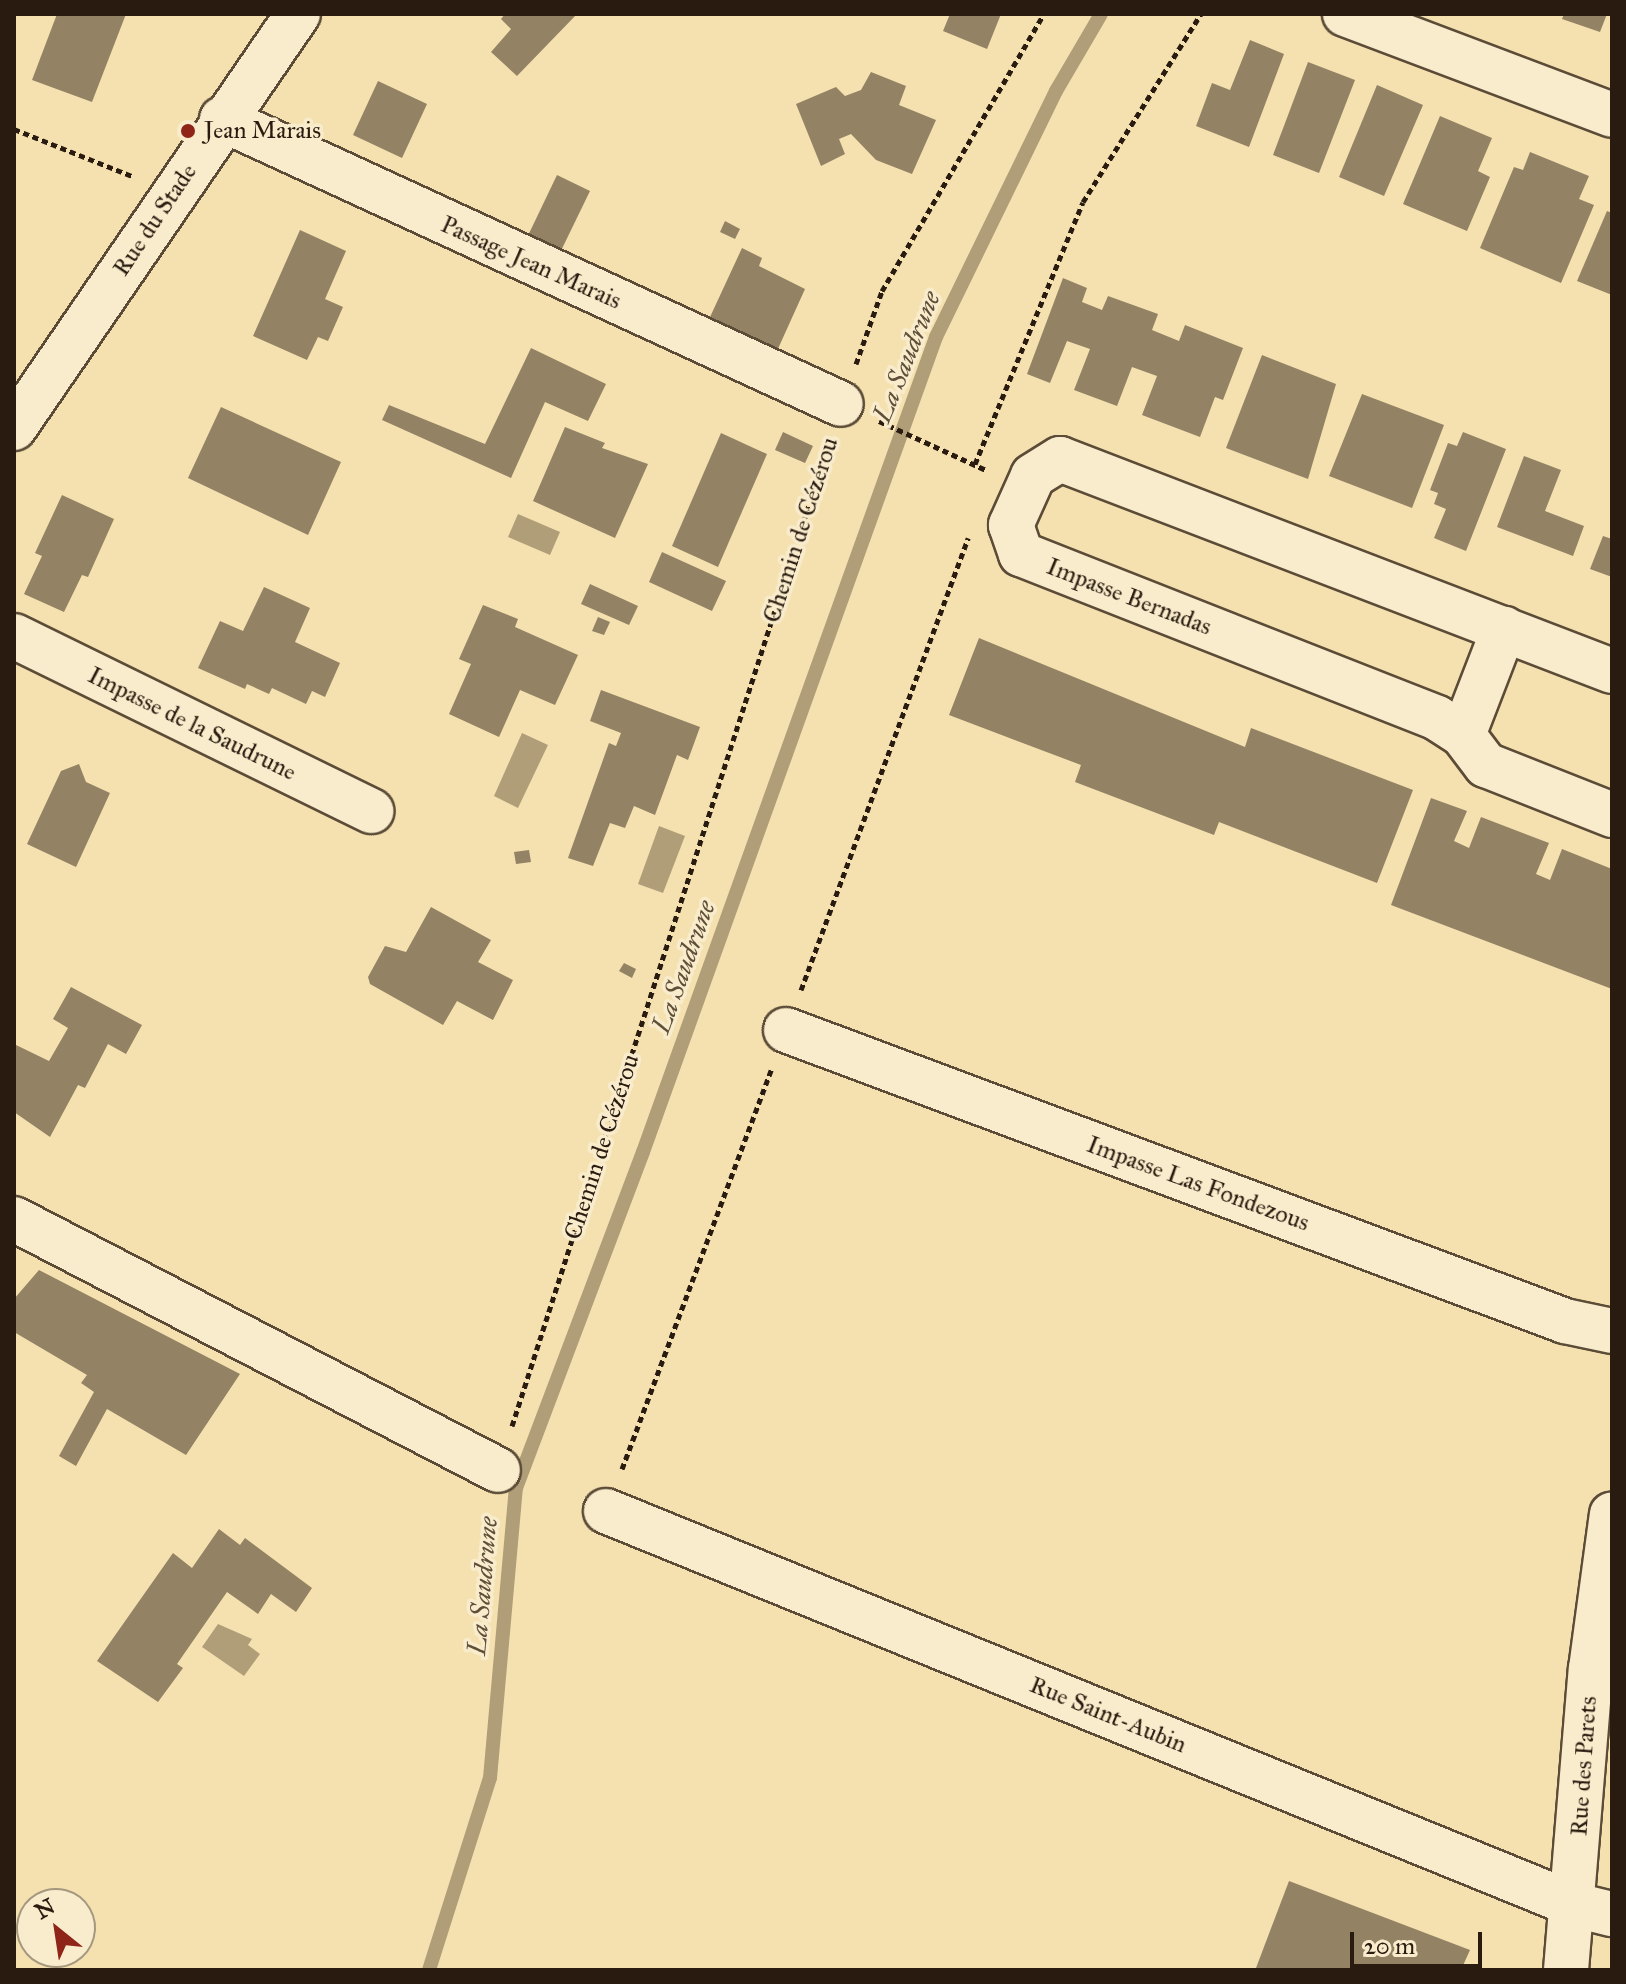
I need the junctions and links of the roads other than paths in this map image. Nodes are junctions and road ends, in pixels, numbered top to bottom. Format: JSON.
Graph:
{"nodes":[{"id":1,"x":298,"y":14,"type":"edge"},
{"id":2,"x":1345,"y":14,"type":"edge"},
{"id":3,"x":1612,"y":115,"type":"edge"},
{"id":4,"x":222,"y":119,"type":"junction"},
{"id":5,"x":841,"y":404,"type":"road end"},
{"id":6,"x":14,"y":428,"type":"edge"},
{"id":7,"x":1504,"y":629,"type":"junction"},
{"id":8,"x":14,"y":636,"type":"edge"},
{"id":9,"x":1612,"y":671,"type":"edge"},
{"id":10,"x":1463,"y":735,"type":"junction"},
{"id":11,"x":371,"y":811,"type":"dead end"},
{"id":12,"x":1612,"y":815,"type":"edge"},
{"id":13,"x":786,"y":1030,"type":"dead end"},
{"id":14,"x":14,"y":1219,"type":"edge"},
{"id":15,"x":1612,"y":1331,"type":"edge"},
{"id":16,"x":498,"y":1470,"type":"road end"},
{"id":17,"x":606,"y":1511,"type":"dead end"},
{"id":18,"x":1612,"y":1514,"type":"edge"},
{"id":19,"x":1593,"y":1910,"type":"edge"},
{"id":20,"x":1566,"y":1970,"type":"edge"}],
"edges":[{"from":1,"to":4,"type":"street","name":"Rue du Stade"},
{"from":2,"to":3,"type":"street"},
{"from":4,"to":5,"type":"street","name":"Passage Jean Marais"},
{"from":4,"to":6,"type":"street","name":"Rue du Stade"},
{"from":7,"to":9,"type":"street","name":"Impasse Bernadas"},
{"from":7,"to":10,"type":"street"},
{"from":7,"to":10,"type":"street","name":"Impasse Bernadas"},
{"from":8,"to":11,"type":"street","name":"Impasse de la Saudrune"},
{"from":10,"to":12,"type":"street","name":"Impasse Bernadas"},
{"from":13,"to":15,"type":"street","name":"Impasse Las Fondezous"},
{"from":14,"to":16,"type":"street"},
{"from":17,"to":19,"type":"street","name":"Rue Saint-Aubin"},
{"from":18,"to":19,"type":"street","name":"Rue des Parets"},
{"from":19,"to":20,"type":"street","name":"Rue des Parets"}]}
